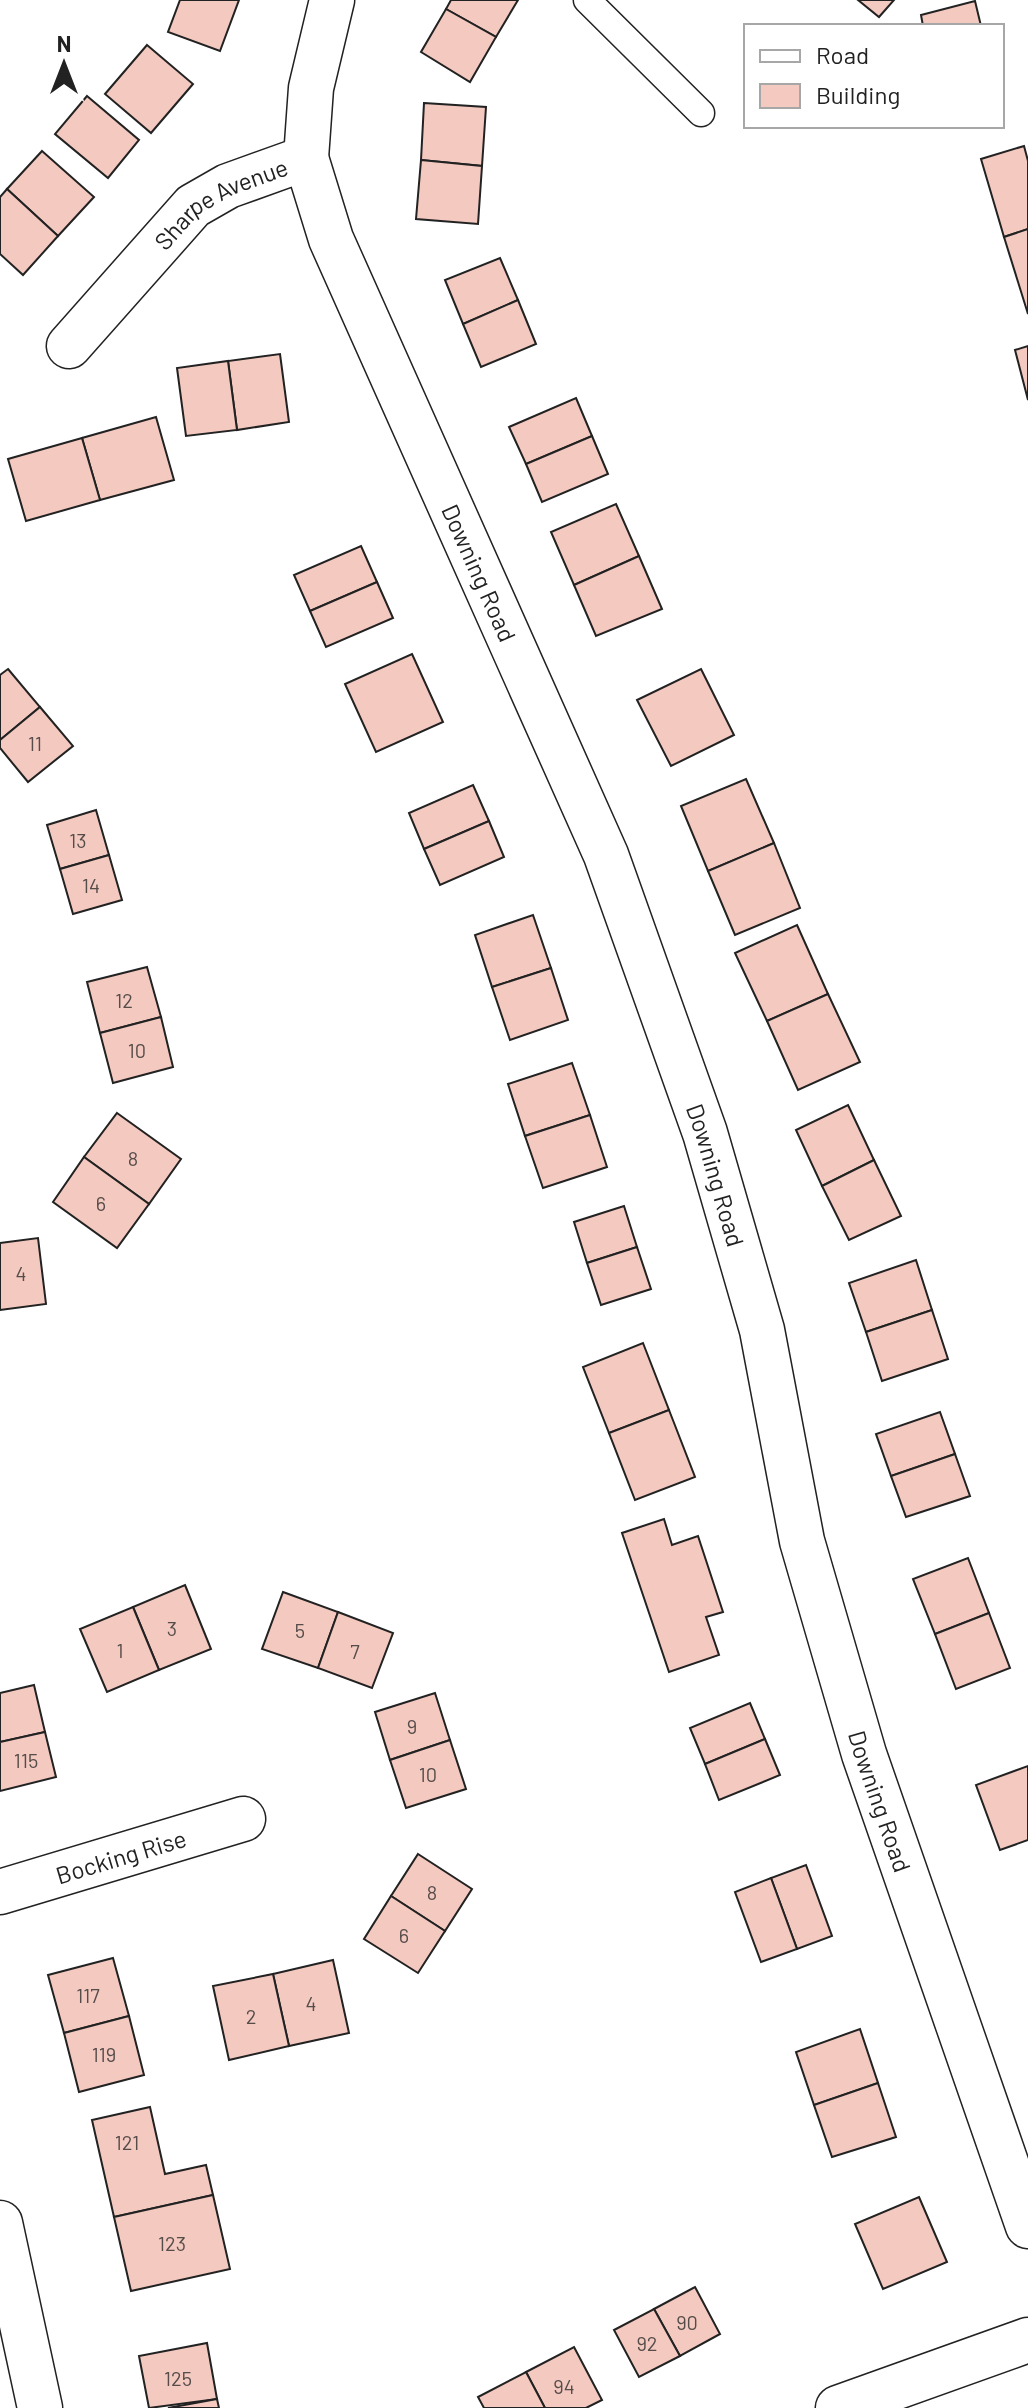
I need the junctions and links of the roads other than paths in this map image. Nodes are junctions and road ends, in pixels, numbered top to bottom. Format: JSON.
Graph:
{"nodes":[{"id":1,"x":332,"y":0,"type":"edge"},
{"id":2,"x":587,"y":0,"type":"edge"},
{"id":3,"x":701,"y":113,"type":"dead end"},
{"id":4,"x":306,"y":158,"type":"junction"},
{"id":5,"x":69,"y":346,"type":"dead end"},
{"id":6,"x":243,"y":1819,"type":"dead end"},
{"id":7,"x":0,"y":1892,"type":"edge"},
{"id":8,"x":0,"y":2223,"type":"edge"},
{"id":9,"x":1028,"y":2226,"type":"edge"},
{"id":10,"x":1028,"y":2340,"type":"edge"},
{"id":11,"x":40,"y":2408,"type":"edge"},
{"id":12,"x":838,"y":2408,"type":"edge"}],
"edges":[{"from":1,"to":4,"type":"street","name":"Sharpe Avenue"},
{"from":2,"to":3,"type":"lane"},
{"from":4,"to":5,"type":"street","name":"Sharpe Avenue"},
{"from":4,"to":9,"type":"street","name":"Downing Road"},
{"from":6,"to":7,"type":"street","name":"Bocking Rise"},
{"from":8,"to":11,"type":"street"},
{"from":10,"to":12,"type":"street"}]}
